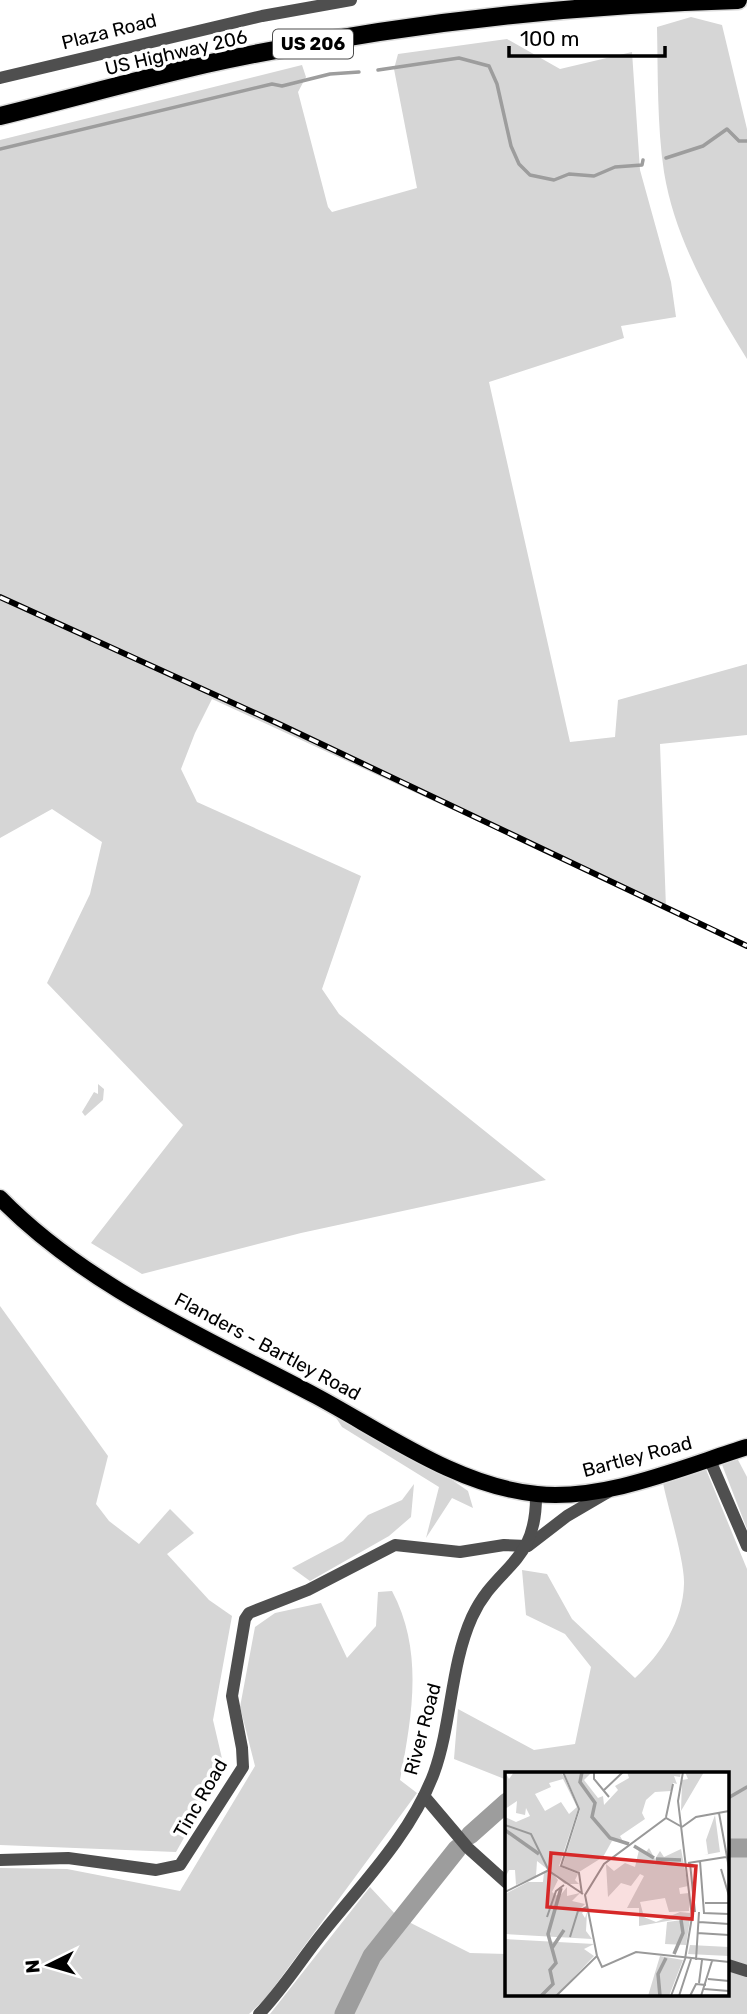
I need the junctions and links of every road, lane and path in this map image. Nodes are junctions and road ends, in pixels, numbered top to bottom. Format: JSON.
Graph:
{"nodes":[{"id":1,"x":351,"y":0,"type":"edge"},
{"id":2,"x":738,"y":0,"type":"edge"},
{"id":3,"x":646,"y":2,"type":"edge"},
{"id":4,"x":0,"y":78,"type":"edge"},
{"id":5,"x":0,"y":116,"type":"edge"},
{"id":6,"x":0,"y":1198,"type":"edge"},
{"id":7,"x":747,"y":1447,"type":"edge"},
{"id":8,"x":709,"y":1458,"type":"junction"},
{"id":9,"x":620,"y":1485,"type":"junction"},
{"id":10,"x":536,"y":1494,"type":"junction"},
{"id":11,"x":527,"y":1546,"type":"junction"},
{"id":12,"x":747,"y":1546,"type":"edge"},
{"id":13,"x":424,"y":1796,"type":"junction"},
{"id":14,"x":0,"y":1860,"type":"edge"},
{"id":15,"x":505,"y":1881,"type":"edge"},
{"id":16,"x":730,"y":1966,"type":"edge"},
{"id":17,"x":747,"y":1971,"type":"edge"},
{"id":18,"x":259,"y":2014,"type":"edge"}],
"edges":[{"from":1,"to":4,"type":"street","name":"Plaza Road"},
{"from":2,"to":3,"type":"highway","name":"US Highway 206","number":"US 206"},
{"from":3,"to":5,"type":"highway","name":"US Highway 206","number":"US 206"},
{"from":6,"to":10,"type":"main road","name":"Flanders - Bartley Road"},
{"from":7,"to":8,"type":"main road","name":"Bartley Road"},
{"from":8,"to":9,"type":"main road","name":"Bartley Road"},
{"from":8,"to":12,"type":"street"},
{"from":9,"to":10,"type":"main road","name":"Bartley Road"},
{"from":9,"to":11,"type":"street","name":"River Road"},
{"from":10,"to":11,"type":"street","name":"River Road"},
{"from":11,"to":13,"type":"street","name":"River Road"},
{"from":11,"to":14,"type":"street","name":"Tinc Road"},
{"from":13,"to":15,"type":"street"},
{"from":13,"to":18,"type":"street","name":"River Road"},
{"from":16,"to":17,"type":"street"}]}
